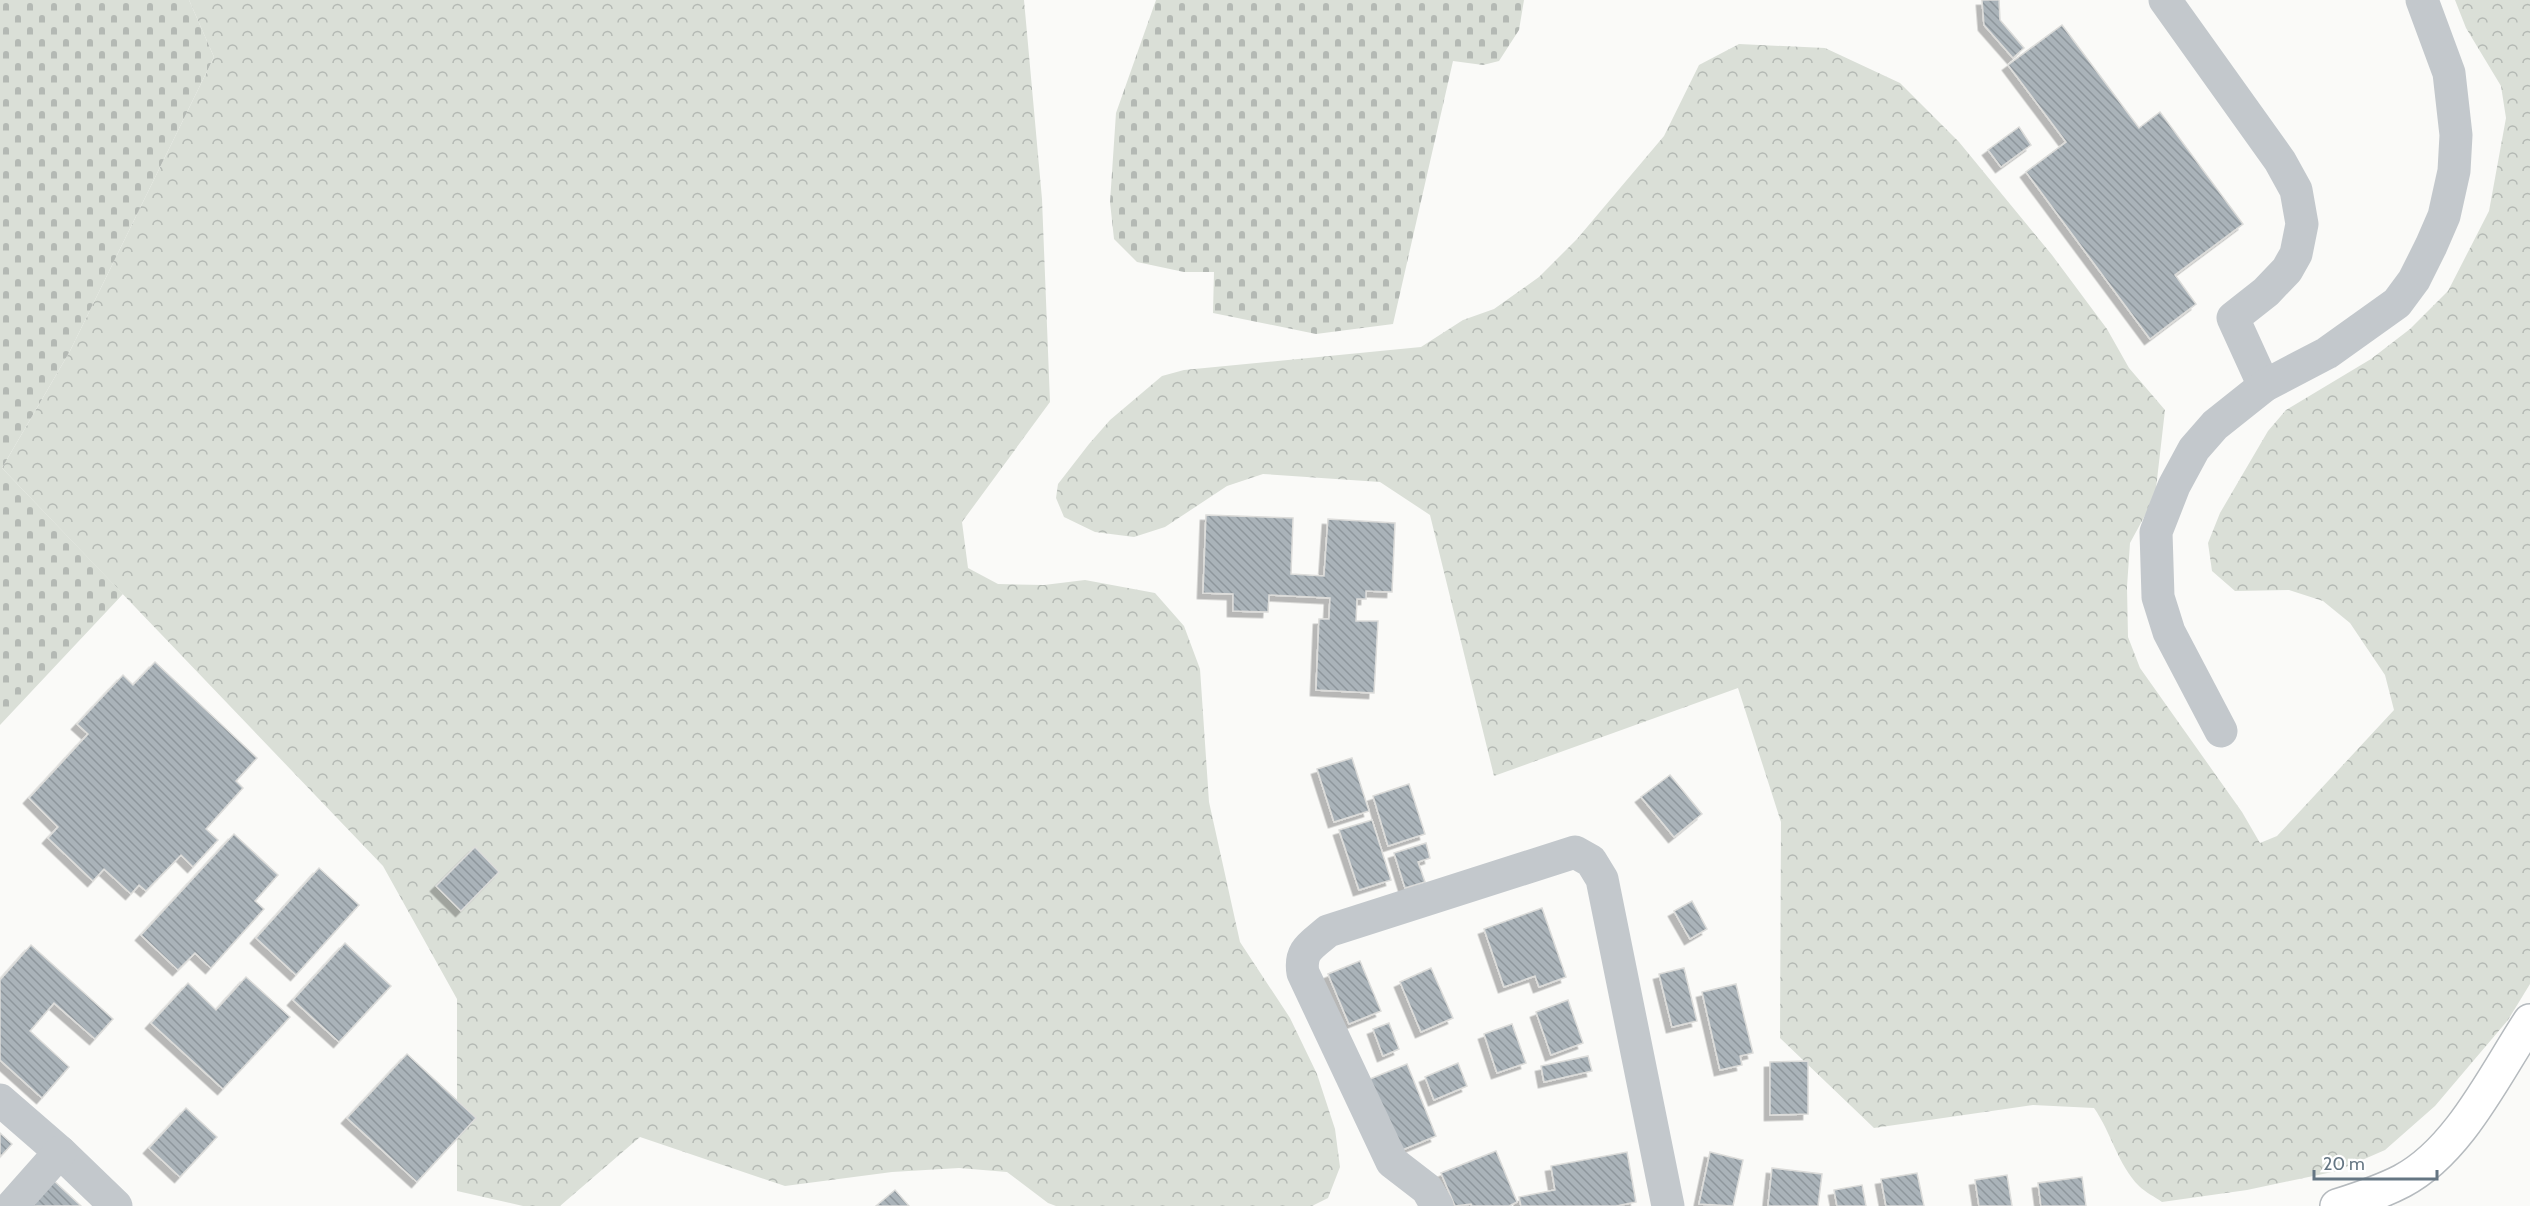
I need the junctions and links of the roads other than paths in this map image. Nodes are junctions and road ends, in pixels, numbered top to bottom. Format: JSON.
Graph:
{"nodes":[{"id":1,"x":2165,"y":0,"type":"edge"},
{"id":2,"x":2422,"y":0,"type":"edge"},
{"id":3,"x":2264,"y":386,"type":"junction"},
{"id":4,"x":2222,"y":731,"type":"dead end"},
{"id":5,"x":2530,"y":1021,"type":"edge"},
{"id":6,"x":0,"y":1100,"type":"edge"},
{"id":7,"x":60,"y":1152,"type":"junction"},
{"id":8,"x":12,"y":1206,"type":"edge"},
{"id":9,"x":116,"y":1206,"type":"edge"},
{"id":10,"x":1437,"y":1206,"type":"edge"},
{"id":11,"x":1668,"y":1206,"type":"edge"},
{"id":12,"x":2337,"y":1206,"type":"edge"}],
"edges":[{"from":1,"to":3,"type":"street"},
{"from":2,"to":3,"type":"street"},
{"from":3,"to":4,"type":"street"},
{"from":5,"to":12,"type":"main road"},
{"from":6,"to":7,"type":"street"},
{"from":7,"to":8,"type":"street"},
{"from":7,"to":9,"type":"street"},
{"from":10,"to":11,"type":"street"}]}
